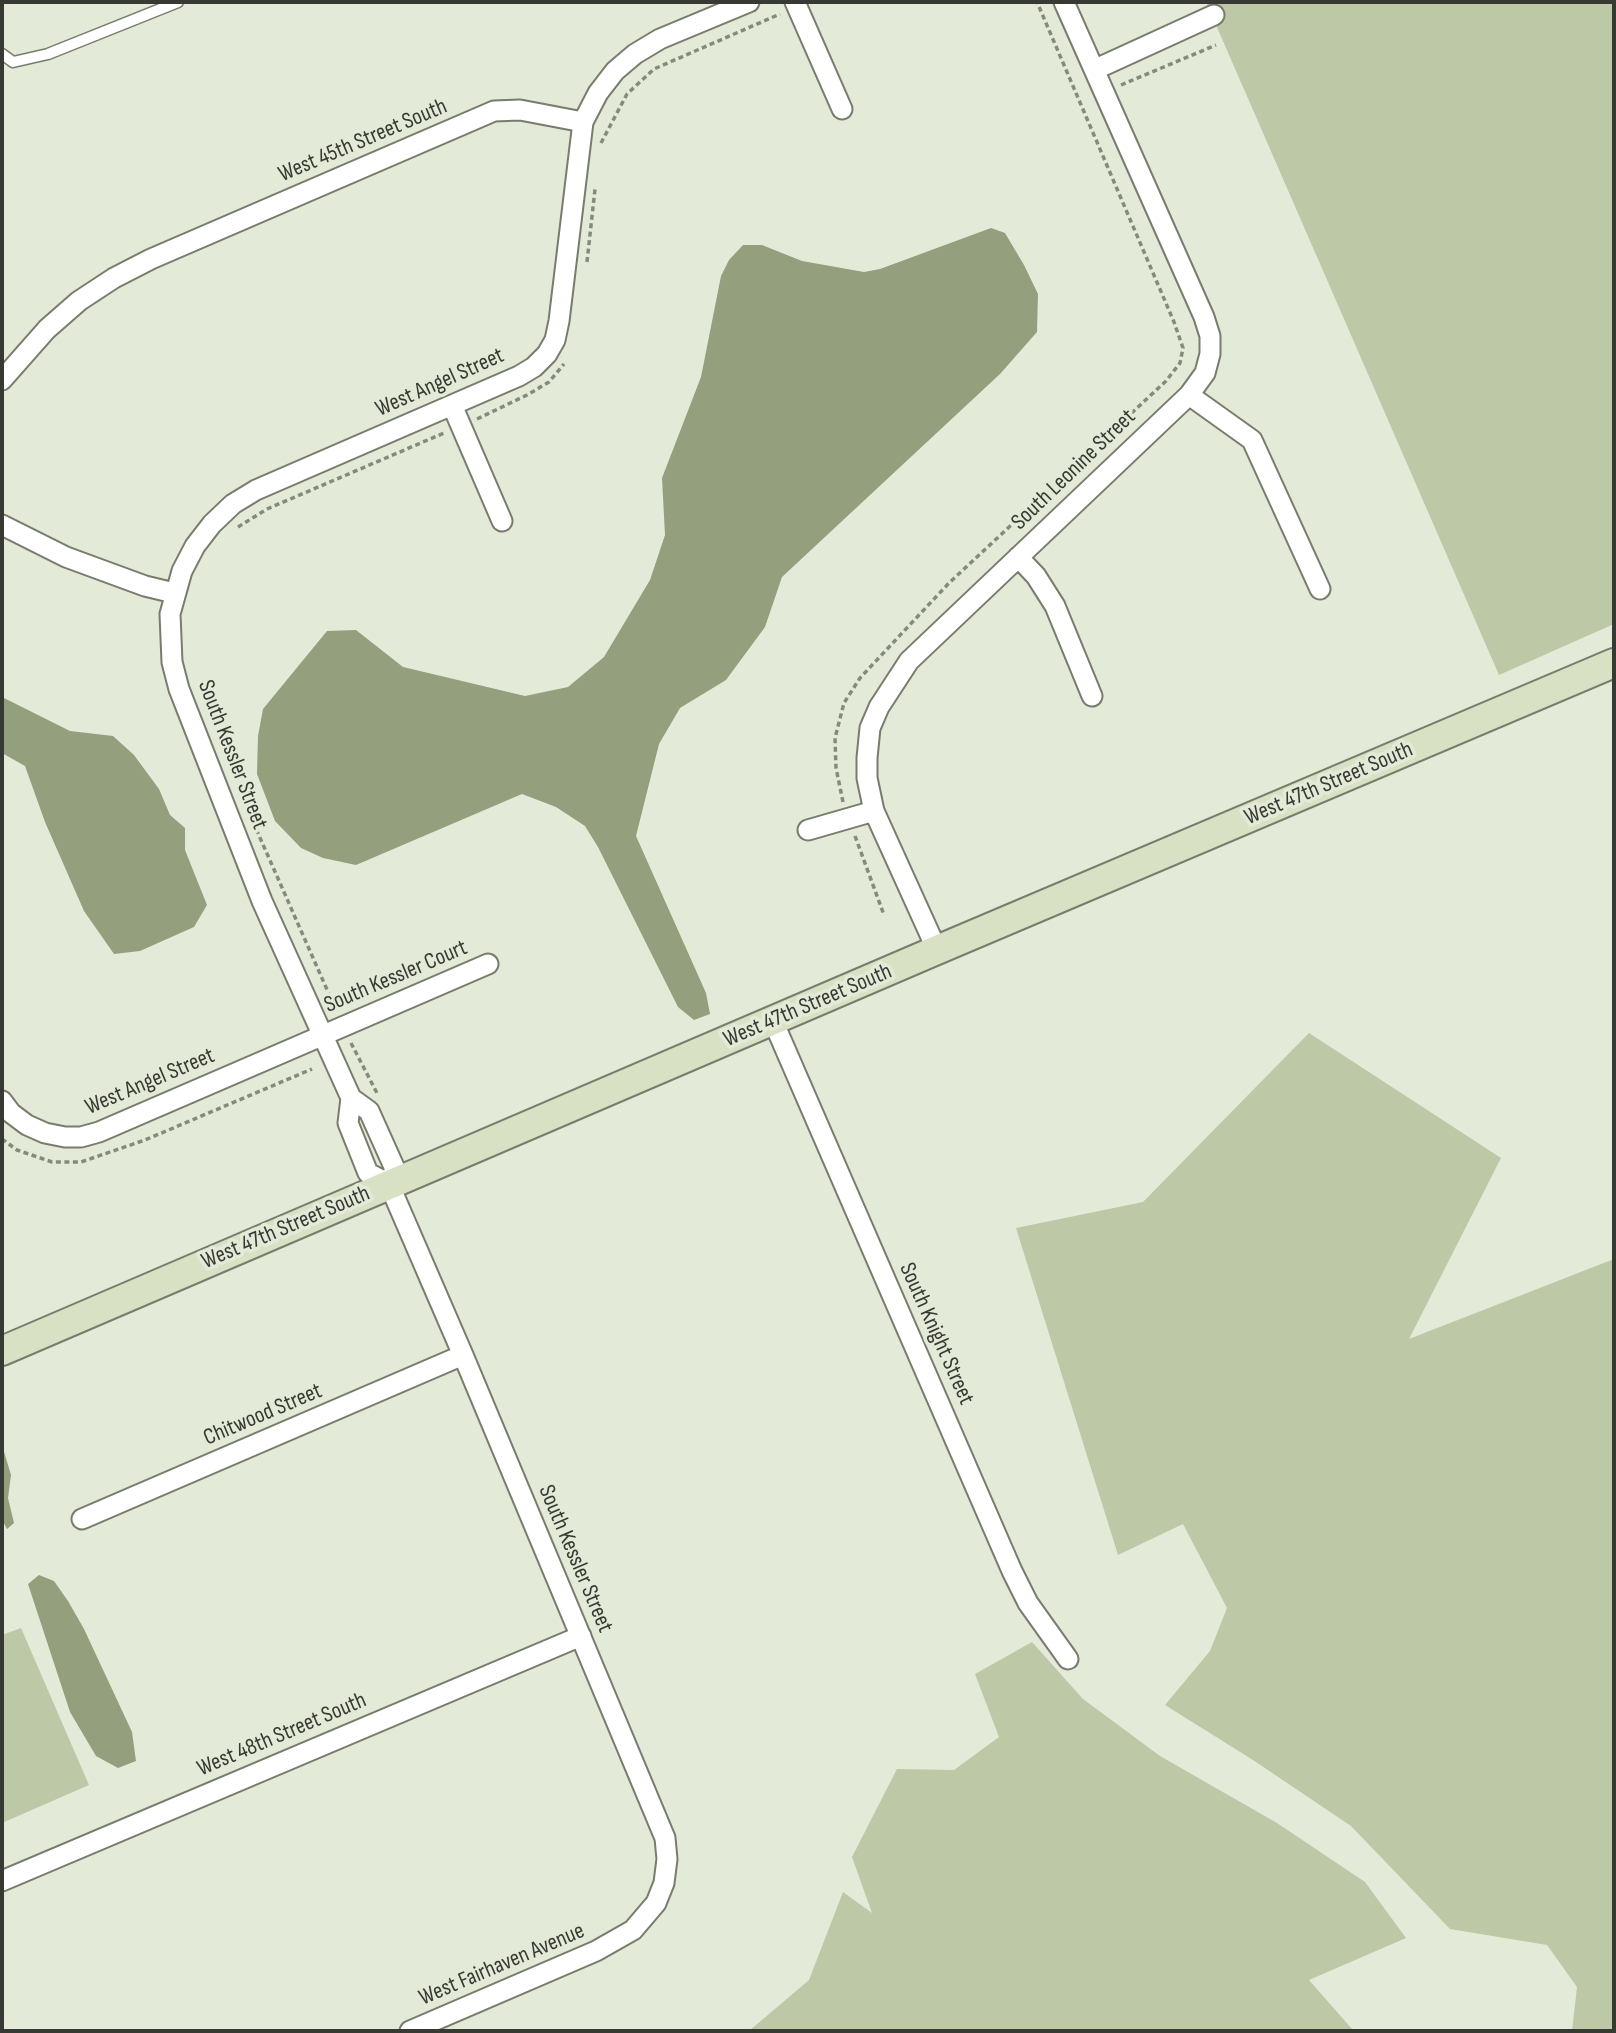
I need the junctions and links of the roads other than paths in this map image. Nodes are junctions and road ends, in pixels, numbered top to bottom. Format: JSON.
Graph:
{"nodes":[{"id":1,"x":178,"y":2,"type":"edge"},
{"id":2,"x":749,"y":2,"type":"edge"},
{"id":3,"x":1064,"y":2,"type":"edge"},
{"id":4,"x":796,"y":4,"type":"edge"},
{"id":5,"x":1214,"y":15,"type":"dead end"},
{"id":6,"x":2,"y":54,"type":"edge"},
{"id":7,"x":1096,"y":69,"type":"junction"},
{"id":8,"x":842,"y":109,"type":"dead end"},
{"id":9,"x":583,"y":122,"type":"junction"},
{"id":10,"x":2,"y":380,"type":"edge"},
{"id":11,"x":1189,"y":396,"type":"junction"},
{"id":12,"x":452,"y":405,"type":"junction"},
{"id":13,"x":502,"y":521,"type":"dead end"},
{"id":14,"x":2,"y":525,"type":"edge"},
{"id":15,"x":1018,"y":557,"type":"junction"},
{"id":16,"x":1320,"y":589,"type":"dead end"},
{"id":17,"x":174,"y":593,"type":"junction"},
{"id":18,"x":1614,"y":663,"type":"edge"},
{"id":19,"x":1092,"y":696,"type":"dead end"},
{"id":20,"x":874,"y":811,"type":"junction"},
{"id":21,"x":808,"y":830,"type":"dead end"},
{"id":22,"x":937,"y":950,"type":"junction"},
{"id":23,"x":488,"y":964,"type":"dead end"},
{"id":24,"x":773,"y":1021,"type":"junction"},
{"id":25,"x":322,"y":1035,"type":"junction"},
{"id":26,"x":2,"y":1101,"type":"edge"},
{"id":27,"x":389,"y":1184,"type":"junction"},
{"id":28,"x":2,"y":1351,"type":"edge"},
{"id":29,"x":463,"y":1355,"type":"junction"},
{"id":30,"x":82,"y":1520,"type":"dead end"},
{"id":31,"x":581,"y":1636,"type":"junction"},
{"id":32,"x":1068,"y":1659,"type":"dead end"},
{"id":33,"x":2,"y":1881,"type":"edge"},
{"id":34,"x":614,"y":1943,"type":"joint"},
{"id":35,"x":410,"y":2031,"type":"edge"}],
"edges":[{"from":1,"to":6,"type":"lane"},
{"from":2,"to":9,"type":"street"},
{"from":3,"to":7,"type":"street","name":"South Leonine Street"},
{"from":4,"to":8,"type":"street"},
{"from":5,"to":7,"type":"street"},
{"from":7,"to":11,"type":"street","name":"South Leonine Street"},
{"from":9,"to":10,"type":"street","name":"West 45th Street South"},
{"from":9,"to":12,"type":"street","name":"West Angel Street"},
{"from":11,"to":15,"type":"street","name":"South Leonine Street"},
{"from":11,"to":16,"type":"street"},
{"from":12,"to":13,"type":"street"},
{"from":12,"to":17,"type":"street","name":"West Angel Street"},
{"from":14,"to":17,"type":"street"},
{"from":15,"to":19,"type":"street"},
{"from":15,"to":20,"type":"street","name":"South Leonine Street"},
{"from":17,"to":25,"type":"street","name":"South Kessler Street"},
{"from":18,"to":22,"type":"street","name":"West 47th Street South"},
{"from":20,"to":21,"type":"street"},
{"from":20,"to":22,"type":"street","name":"South Leonine Street"},
{"from":22,"to":24,"type":"street","name":"West 47th Street South"},
{"from":23,"to":25,"type":"street","name":"South Kessler Court"},
{"from":24,"to":27,"type":"street","name":"West 47th Street South"},
{"from":24,"to":32,"type":"street","name":"South Knight Street"},
{"from":25,"to":26,"type":"street","name":"West Angel Street"},
{"from":25,"to":27,"type":"street","name":"South Kessler Street"},
{"from":27,"to":28,"type":"street","name":"West 47th Street South"},
{"from":27,"to":29,"type":"street","name":"South Kessler Street"},
{"from":29,"to":30,"type":"street","name":"Chitwood Street"},
{"from":29,"to":31,"type":"street","name":"South Kessler Street"},
{"from":31,"to":33,"type":"street","name":"West 48th Street South"},
{"from":31,"to":34,"type":"street","name":"South Kessler Street"},
{"from":34,"to":35,"type":"street","name":"West Fairhaven Avenue"}]}
